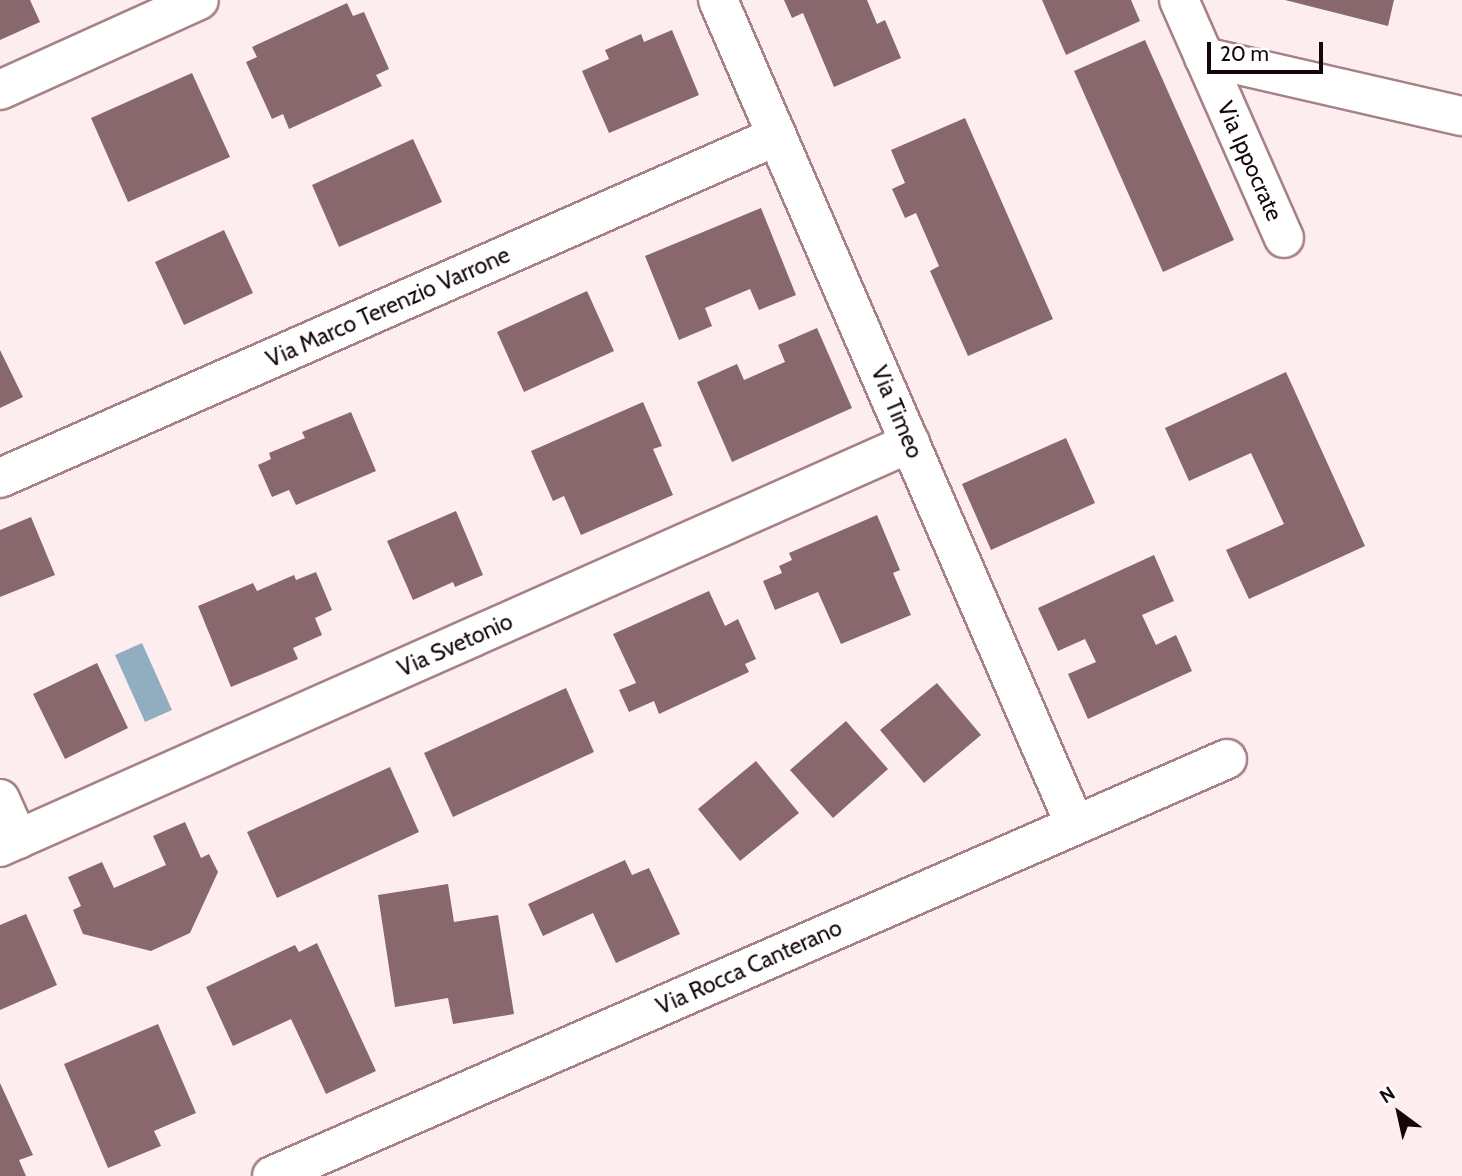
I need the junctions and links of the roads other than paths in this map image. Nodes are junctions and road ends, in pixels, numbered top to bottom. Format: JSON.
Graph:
{"nodes":[{"id":1,"x":199,"y":0,"type":"edge"},
{"id":2,"x":718,"y":0,"type":"edge"},
{"id":3,"x":1179,"y":0,"type":"edge"},
{"id":4,"x":1204,"y":57,"type":"junction"},
{"id":5,"x":0,"y":90,"type":"edge"},
{"id":6,"x":1462,"y":116,"type":"edge"},
{"id":7,"x":777,"y":136,"type":"junction"},
{"id":8,"x":1284,"y":238,"type":"dead end"},
{"id":9,"x":910,"y":443,"type":"junction"},
{"id":10,"x":0,"y":478,"type":"edge"},
{"id":11,"x":1227,"y":759,"type":"dead end"},
{"id":12,"x":0,"y":799,"type":"edge"},
{"id":13,"x":1075,"y":825,"type":"junction"},
{"id":14,"x":9,"y":843,"type":"edge"},
{"id":15,"x":272,"y":1176,"type":"edge"}],
"edges":[{"from":1,"to":5,"type":"street"},
{"from":2,"to":7,"type":"street","name":"Via Timeo"},
{"from":3,"to":4,"type":"street"},
{"from":4,"to":6,"type":"street","name":"Via Ippocrate"},
{"from":4,"to":8,"type":"street","name":"Via Ippocrate"},
{"from":7,"to":9,"type":"street","name":"Via Timeo"},
{"from":7,"to":10,"type":"street","name":"Via Marco Terenzio Varrone"},
{"from":9,"to":13,"type":"street","name":"Via Timeo"},
{"from":9,"to":14,"type":"street","name":"Via Svetonio"},
{"from":11,"to":13,"type":"street","name":"Via Rocca Canterano"},
{"from":12,"to":14,"type":"street"},
{"from":13,"to":15,"type":"street","name":"Via Rocca Canterano"}]}
